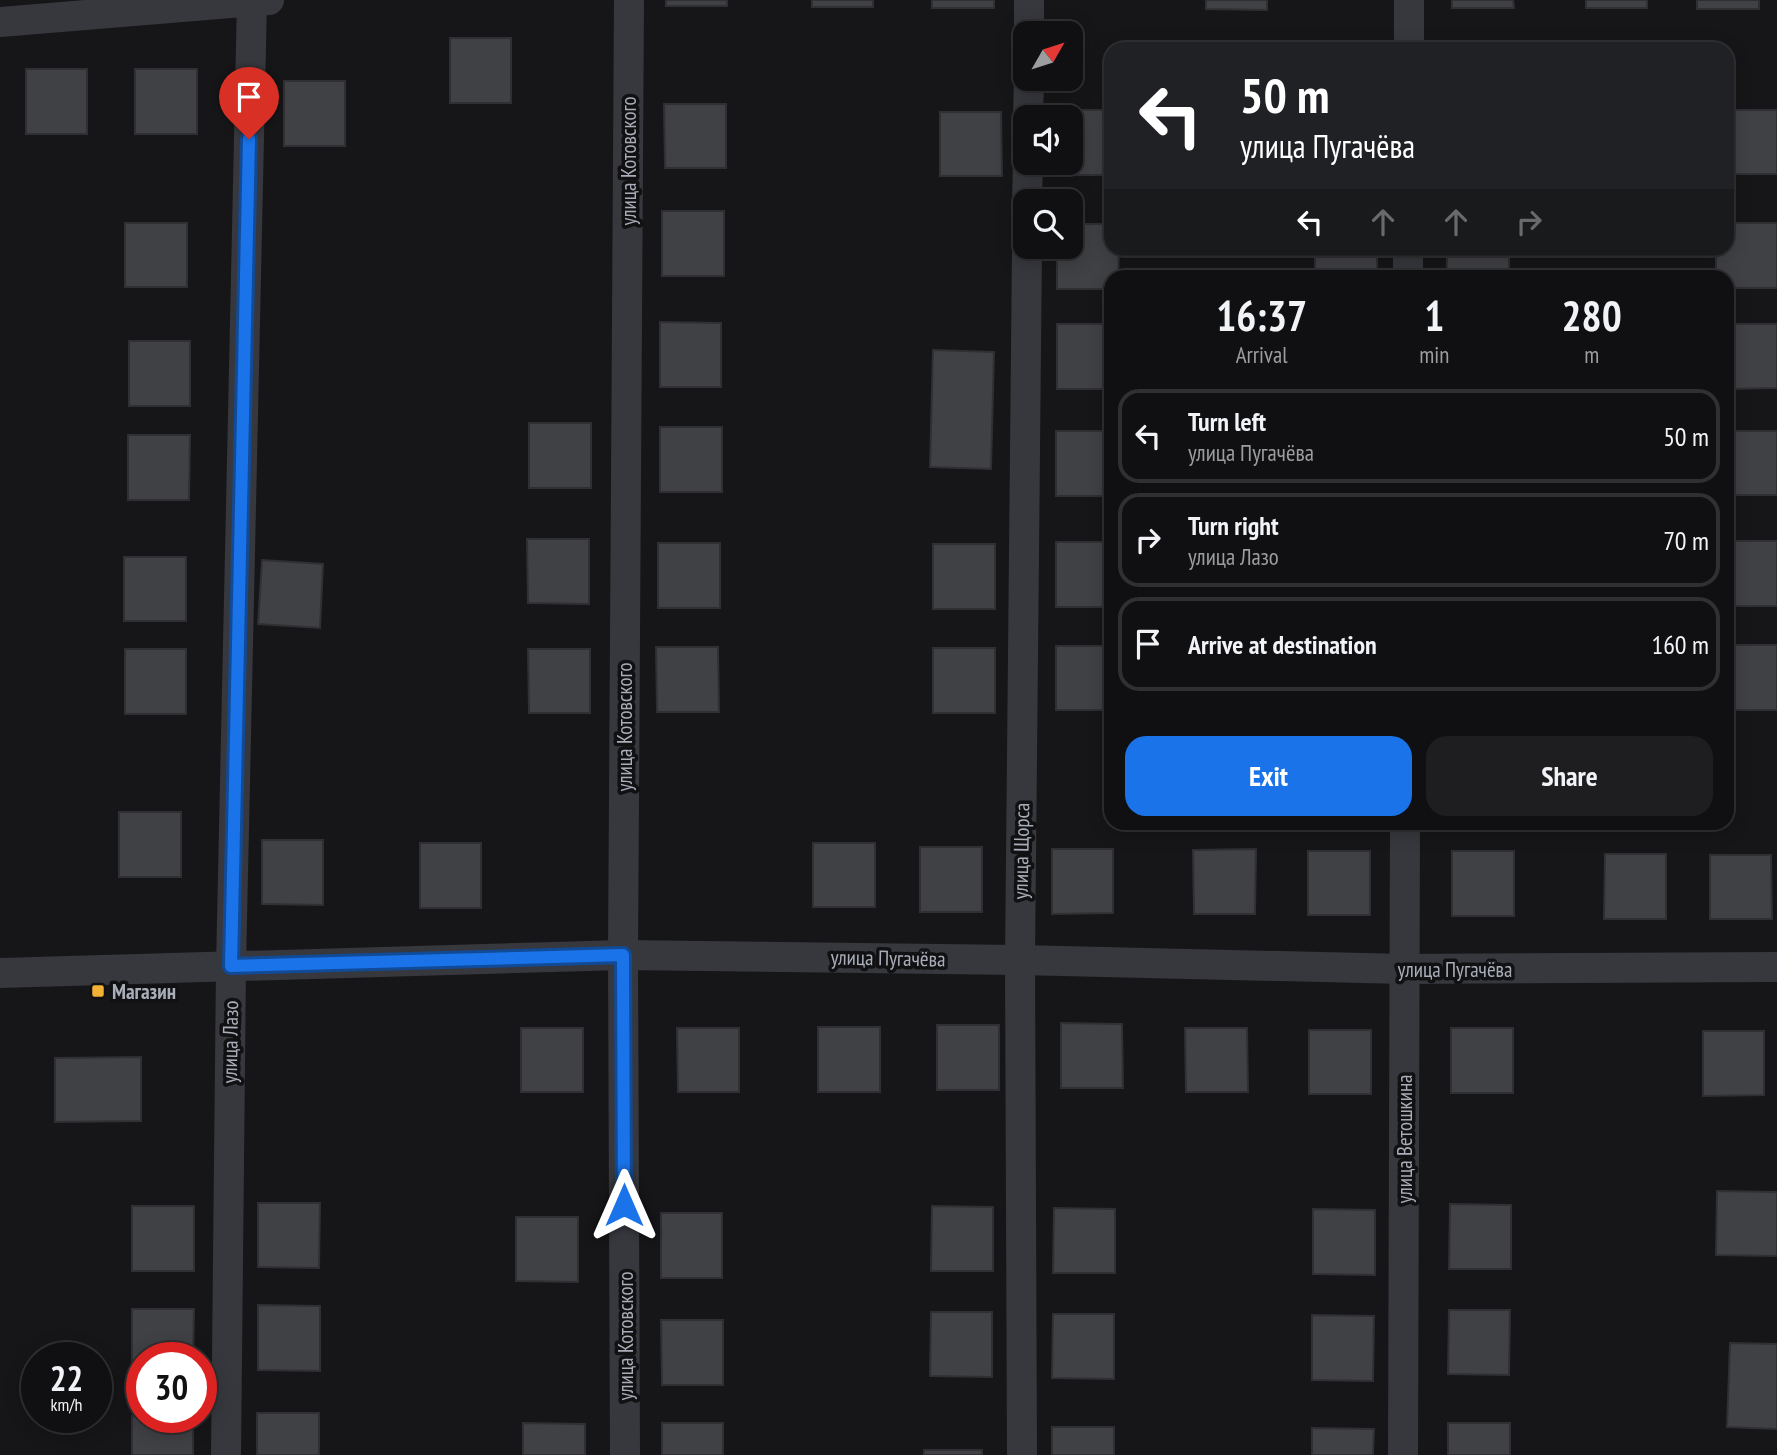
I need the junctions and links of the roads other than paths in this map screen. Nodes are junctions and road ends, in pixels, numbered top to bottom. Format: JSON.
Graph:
{"nodes":[{"id":1,"x":258,"y":0,"type":"edge"},
{"id":2,"x":629,"y":0,"type":"edge"},
{"id":3,"x":1029,"y":0,"type":"edge"},
{"id":4,"x":1409,"y":0,"type":"edge"},
{"id":5,"x":1029,"y":21,"type":"edge"},
{"id":6,"x":0,"y":22,"type":"edge"},
{"id":7,"x":1409,"y":42,"type":"edge"},
{"id":8,"x":1027,"y":259,"type":"edge"},
{"id":9,"x":1405,"y":830,"type":"edge"},
{"id":10,"x":623,"y":955,"type":"junction"},
{"id":11,"x":1020,"y":960,"type":"junction"},
{"id":12,"x":231,"y":966,"type":"junction"},
{"id":13,"x":1777,"y":967,"type":"edge"},
{"id":14,"x":1405,"y":969,"type":"junction"},
{"id":15,"x":0,"y":973,"type":"edge"},
{"id":16,"x":226,"y":1455,"type":"edge"},
{"id":17,"x":625,"y":1455,"type":"edge"},
{"id":18,"x":1022,"y":1455,"type":"edge"},
{"id":19,"x":1403,"y":1455,"type":"edge"}],
"edges":[{"from":1,"to":6,"type":"street"},
{"from":1,"to":12,"type":"street","name":"улица Лазо"},
{"from":2,"to":10,"type":"street","name":"улица Котовского"},
{"from":3,"to":5,"type":"street"},
{"from":4,"to":7,"type":"street"},
{"from":8,"to":11,"type":"street","name":"улица Щорса"},
{"from":9,"to":14,"type":"street","name":"улица Ветошкина"},
{"from":10,"to":11,"type":"street","name":"улица Пугачёва"},
{"from":10,"to":12,"type":"street","name":"улица Пугачёва"},
{"from":10,"to":17,"type":"street","name":"улица Котовского"},
{"from":11,"to":14,"type":"street","name":"улица Пугачёва"},
{"from":11,"to":18,"type":"street","name":"улица Щорса"},
{"from":12,"to":15,"type":"street","name":"улица Пугачёва"},
{"from":12,"to":16,"type":"street","name":"улица Лазо"},
{"from":13,"to":14,"type":"street","name":"улица Пугачёва"},
{"from":14,"to":19,"type":"street","name":"улица Ветошкина"}]}
